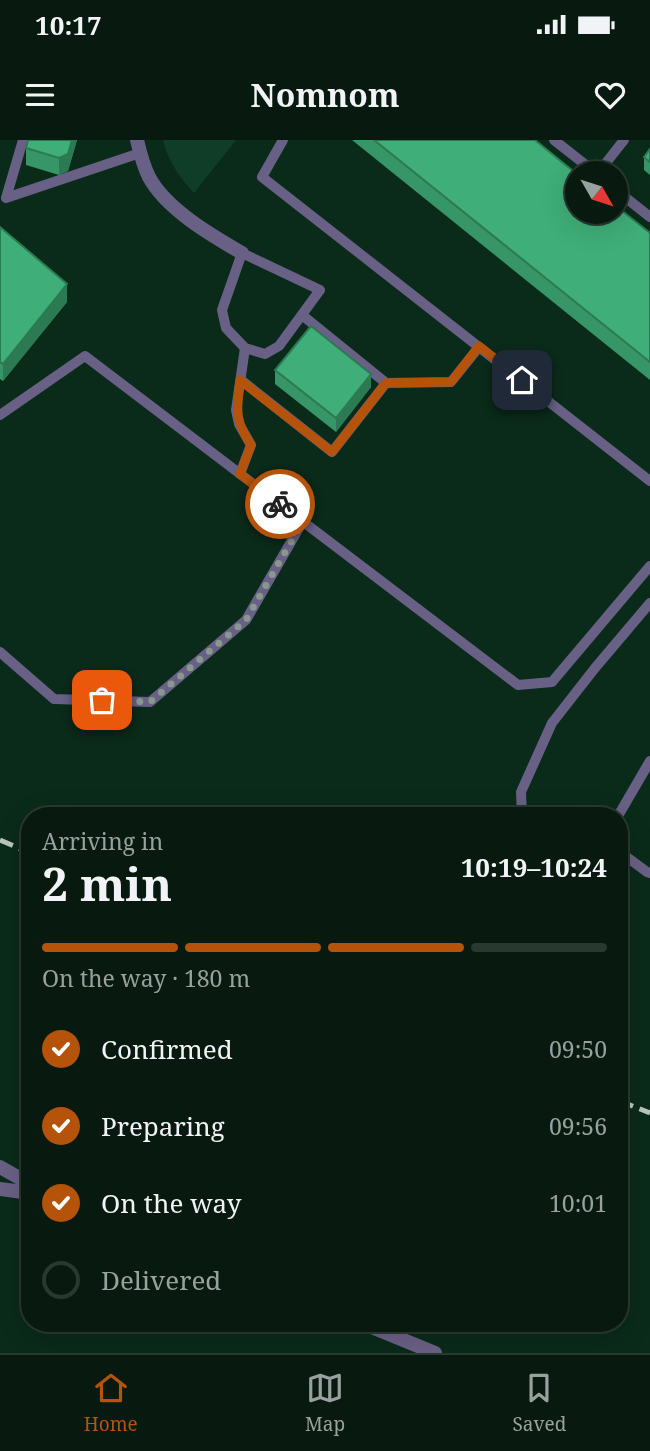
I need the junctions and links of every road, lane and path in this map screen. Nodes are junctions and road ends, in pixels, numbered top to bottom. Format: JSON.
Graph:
{"nodes":[{"id":1,"x":23,"y":140,"type":"edge"},
{"id":2,"x":283,"y":140,"type":"edge"},
{"id":3,"x":554,"y":140,"type":"edge"},
{"id":4,"x":624,"y":140,"type":"edge"},
{"id":5,"x":139,"y":146,"type":"edge"},
{"id":6,"x":581,"y":161,"type":"edge"},
{"id":7,"x":607,"y":161,"type":"edge"},
{"id":8,"x":628,"y":200,"type":"edge"},
{"id":9,"x":650,"y":217,"type":"edge"},
{"id":10,"x":242,"y":253,"type":"junction"},
{"id":11,"x":302,"y":315,"type":"junction"},
{"id":12,"x":479,"y":346,"type":"junction"},
{"id":13,"x":245,"y":348,"type":"junction"},
{"id":14,"x":240,"y":380,"type":"junction"},
{"id":15,"x":386,"y":383,"type":"junction"},
{"id":16,"x":0,"y":415,"type":"edge"},
{"id":17,"x":240,"y":474,"type":"junction"},
{"id":18,"x":650,"y":481,"type":"edge"},
{"id":19,"x":303,"y":521,"type":"junction"},
{"id":20,"x":650,"y":566,"type":"edge"},
{"id":21,"x":650,"y":603,"type":"edge"},
{"id":22,"x":0,"y":652,"type":"edge"},
{"id":23,"x":650,"y":762,"type":"edge"},
{"id":24,"x":522,"y":807,"type":"edge"},
{"id":25,"x":623,"y":807,"type":"edge"},
{"id":26,"x":628,"y":858,"type":"edge"},
{"id":27,"x":650,"y":873,"type":"edge"},
{"id":28,"x":0,"y":1167,"type":"edge"},
{"id":29,"x":21,"y":1179,"type":"edge"},
{"id":30,"x":0,"y":1189,"type":"edge"},
{"id":31,"x":21,"y":1192,"type":"edge"},
{"id":32,"x":384,"y":1332,"type":"edge"},
{"id":33,"x":435,"y":1353,"type":"edge"}],
"edges":[{"from":1,"to":5,"type":"lane"},
{"from":2,"to":12,"type":"lane"},
{"from":3,"to":6,"type":"lane"},
{"from":4,"to":7,"type":"lane"},
{"from":5,"to":10,"type":"street"},
{"from":8,"to":9,"type":"lane"},
{"from":10,"to":11,"type":"lane"},
{"from":10,"to":13,"type":"lane"},
{"from":11,"to":13,"type":"lane"},
{"from":11,"to":15,"type":"lane"},
{"from":12,"to":15,"type":"lane"},
{"from":12,"to":18,"type":"lane"},
{"from":13,"to":14,"type":"lane"},
{"from":14,"to":15,"type":"lane"},
{"from":14,"to":17,"type":"lane"},
{"from":16,"to":17,"type":"lane"},
{"from":17,"to":19,"type":"lane"},
{"from":19,"to":20,"type":"lane"},
{"from":19,"to":22,"type":"lane"},
{"from":21,"to":24,"type":"lane"},
{"from":23,"to":25,"type":"lane"},
{"from":26,"to":27,"type":"lane"},
{"from":28,"to":29,"type":"street"},
{"from":30,"to":31,"type":"street"},
{"from":32,"to":33,"type":"street"}]}
